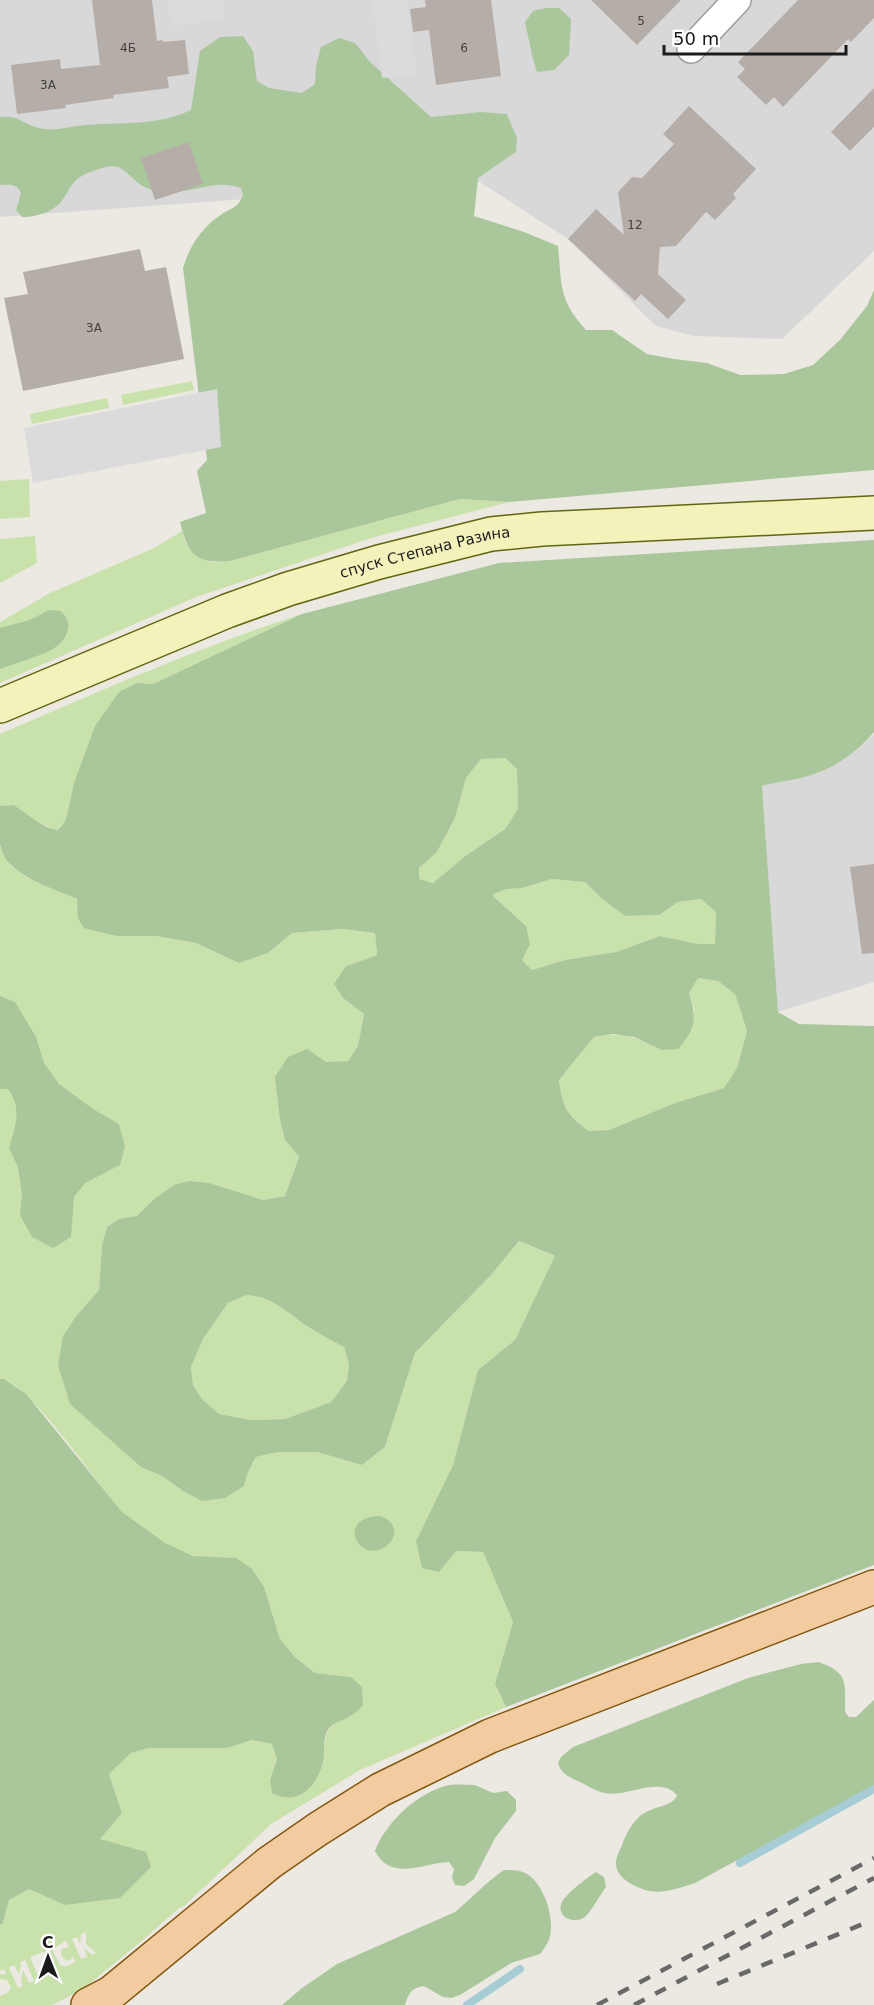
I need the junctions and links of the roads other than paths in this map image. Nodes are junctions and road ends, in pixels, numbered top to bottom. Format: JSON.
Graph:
{"nodes":[{"id":1,"x":736,"y":0,"type":"edge"},
{"id":2,"x":690,"y":49,"type":"dead end"},
{"id":3,"x":874,"y":513,"type":"edge"},
{"id":4,"x":0,"y":706,"type":"edge"},
{"id":5,"x":874,"y":1587,"type":"edge"},
{"id":6,"x":88,"y":2005,"type":"edge"}],
"edges":[{"from":1,"to":2,"type":"street"},
{"from":3,"to":4,"type":"main road","name":"спуск Степана Разина"},
{"from":5,"to":6,"type":"main road"}]}
